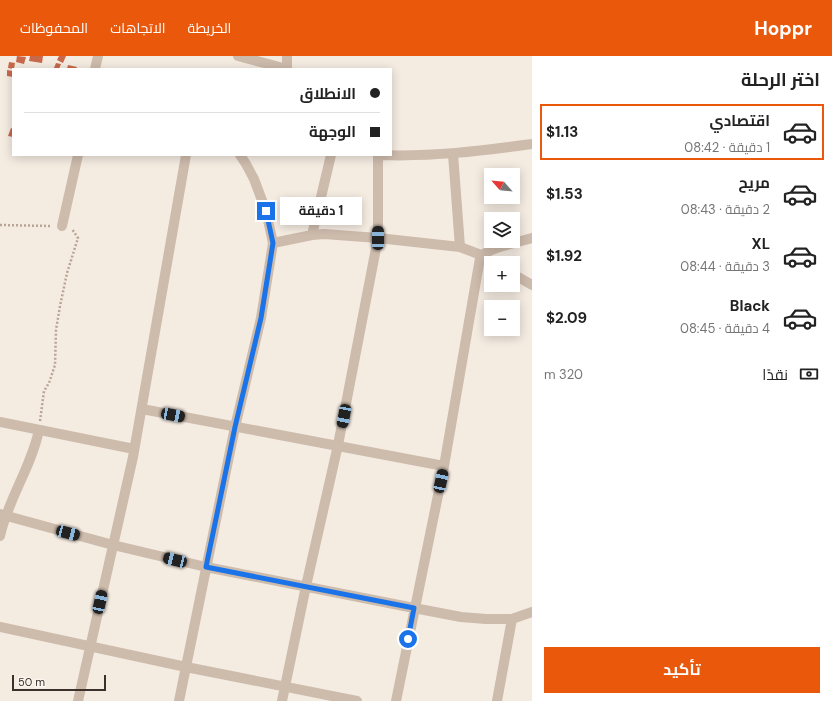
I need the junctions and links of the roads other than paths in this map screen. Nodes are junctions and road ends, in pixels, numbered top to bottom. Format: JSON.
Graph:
{"nodes":[{"id":1,"x":98,"y":56,"type":"edge"},
{"id":2,"x":238,"y":56,"type":"edge"},
{"id":3,"x":287,"y":56,"type":"edge"},
{"id":4,"x":95,"y":68,"type":"edge"},
{"id":5,"x":283,"y":68,"type":"edge"},
{"id":6,"x":287,"y":68,"type":"edge"},
{"id":7,"x":532,"y":144,"type":"edge"},
{"id":8,"x":453,"y":154,"type":"junction"},
{"id":9,"x":78,"y":156,"type":"edge"},
{"id":10,"x":186,"y":156,"type":"edge"},
{"id":11,"x":241,"y":156,"type":"edge"},
{"id":12,"x":331,"y":156,"type":"edge"},
{"id":13,"x":379,"y":156,"type":"edge"},
{"id":14,"x":392,"y":156,"type":"edge"},
{"id":15,"x":62,"y":226,"type":"road end"},
{"id":16,"x":312,"y":235,"type":"junction"},
{"id":17,"x":378,"y":238,"type":"junction"},
{"id":18,"x":532,"y":238,"type":"edge"},
{"id":19,"x":273,"y":243,"type":"junction"},
{"id":20,"x":460,"y":247,"type":"junction"},
{"id":21,"x":481,"y":255,"type":"junction"},
{"id":22,"x":484,"y":257,"type":"edge"},
{"id":23,"x":520,"y":278,"type":"edge"},
{"id":24,"x":532,"y":285,"type":"edge"},
{"id":25,"x":142,"y":409,"type":"junction"},
{"id":26,"x":0,"y":422,"type":"edge"},
{"id":27,"x":235,"y":427,"type":"junction"},
{"id":28,"x":39,"y":430,"type":"junction"},
{"id":29,"x":338,"y":445,"type":"junction"},
{"id":30,"x":134,"y":449,"type":"junction"},
{"id":31,"x":444,"y":466,"type":"junction"},
{"id":32,"x":3,"y":515,"type":"edge"},
{"id":33,"x":0,"y":536,"type":"edge"},
{"id":34,"x":113,"y":545,"type":"junction"},
{"id":35,"x":206,"y":567,"type":"junction"},
{"id":36,"x":306,"y":586,"type":"junction"},
{"id":37,"x":414,"y":608,"type":"junction"},
{"id":38,"x":532,"y":612,"type":"edge"},
{"id":39,"x":512,"y":619,"type":"junction"},
{"id":40,"x":0,"y":627,"type":"edge"},
{"id":41,"x":90,"y":646,"type":"junction"},
{"id":42,"x":186,"y":667,"type":"junction"},
{"id":43,"x":285,"y":686,"type":"junction"},
{"id":44,"x":78,"y":701,"type":"edge"},
{"id":45,"x":179,"y":701,"type":"edge"},
{"id":46,"x":282,"y":701,"type":"edge"},
{"id":47,"x":357,"y":701,"type":"edge"},
{"id":48,"x":396,"y":701,"type":"edge"},
{"id":49,"x":497,"y":701,"type":"edge"}],
"edges":[{"from":1,"to":4,"type":"street"},
{"from":2,"to":5,"type":"street"},
{"from":3,"to":6,"type":"street"},
{"from":7,"to":8,"type":"street"},
{"from":8,"to":14,"type":"street"},
{"from":8,"to":20,"type":"street"},
{"from":9,"to":15,"type":"street"},
{"from":10,"to":25,"type":"street"},
{"from":11,"to":19,"type":"street"},
{"from":12,"to":16,"type":"street"},
{"from":13,"to":17,"type":"street"},
{"from":16,"to":17,"type":"street"},
{"from":16,"to":19,"type":"street"},
{"from":17,"to":20,"type":"street"},
{"from":17,"to":29,"type":"street"},
{"from":18,"to":21,"type":"street"},
{"from":19,"to":27,"type":"street"},
{"from":20,"to":21,"type":"street"},
{"from":21,"to":22,"type":"street"},
{"from":21,"to":31,"type":"street"},
{"from":23,"to":24,"type":"street"},
{"from":25,"to":27,"type":"street"},
{"from":25,"to":30,"type":"street"},
{"from":26,"to":28,"type":"street"},
{"from":27,"to":29,"type":"street"},
{"from":27,"to":35,"type":"street"},
{"from":28,"to":30,"type":"street"},
{"from":28,"to":32,"type":"street"},
{"from":29,"to":31,"type":"street"},
{"from":29,"to":36,"type":"street"},
{"from":30,"to":34,"type":"street"},
{"from":31,"to":37,"type":"street"},
{"from":32,"to":33,"type":"street"},
{"from":32,"to":34,"type":"street"},
{"from":34,"to":35,"type":"street"},
{"from":34,"to":41,"type":"street"},
{"from":35,"to":36,"type":"street"},
{"from":35,"to":42,"type":"street"},
{"from":36,"to":37,"type":"street"},
{"from":36,"to":43,"type":"street"},
{"from":37,"to":39,"type":"street"},
{"from":37,"to":48,"type":"street"},
{"from":38,"to":39,"type":"street"},
{"from":39,"to":49,"type":"street"},
{"from":40,"to":41,"type":"street"},
{"from":41,"to":42,"type":"street"},
{"from":41,"to":44,"type":"street"},
{"from":42,"to":43,"type":"street"},
{"from":42,"to":45,"type":"street"},
{"from":43,"to":46,"type":"street"},
{"from":43,"to":47,"type":"street"}]}
